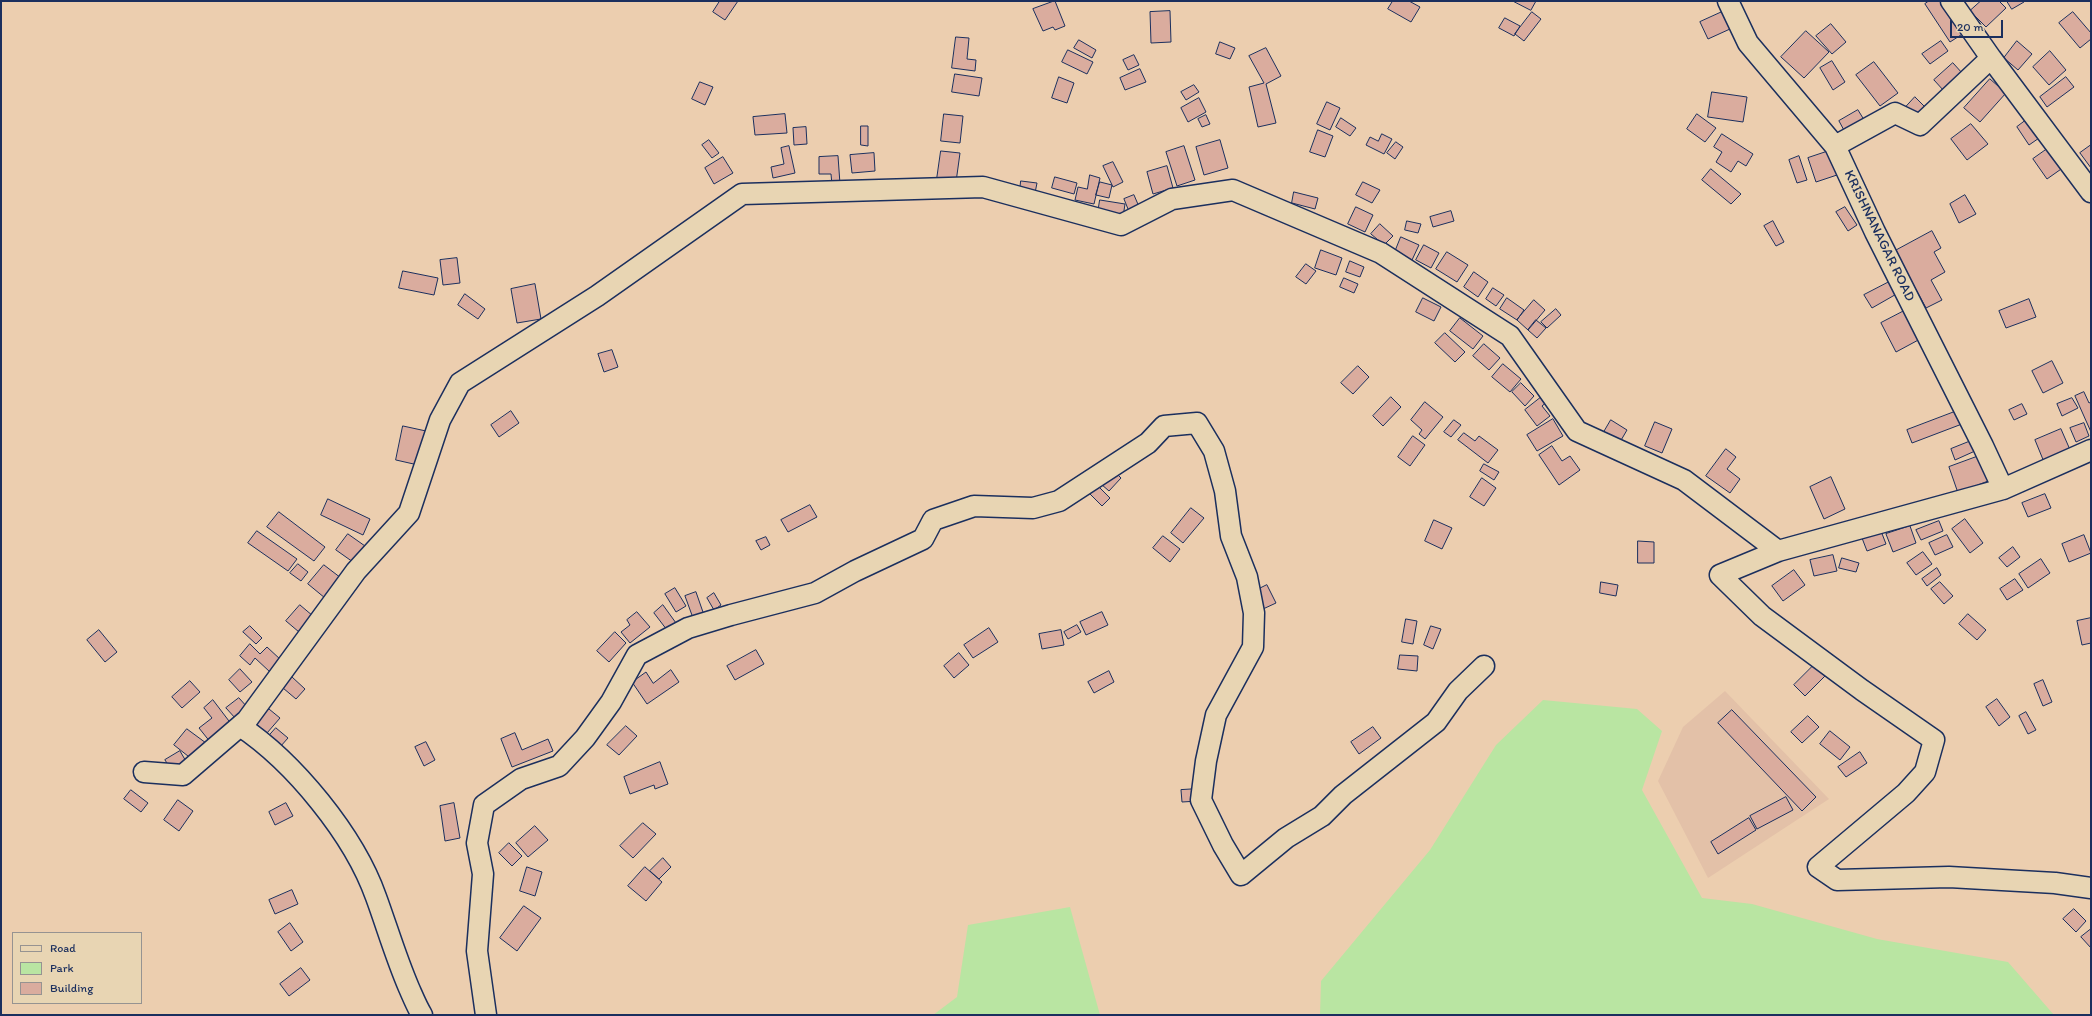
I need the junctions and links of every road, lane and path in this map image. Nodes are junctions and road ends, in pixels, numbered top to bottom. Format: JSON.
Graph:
{"nodes":[{"id":1,"x":1728,"y":1,"type":"edge"},
{"id":2,"x":1951,"y":1,"type":"edge"},
{"id":3,"x":1991,"y":58,"type":"junction"},
{"id":4,"x":1835,"y":146,"type":"junction"},
{"id":5,"x":2091,"y":192,"type":"edge"},
{"id":6,"x":2091,"y":450,"type":"edge"},
{"id":7,"x":2003,"y":489,"type":"junction"},
{"id":8,"x":1778,"y":551,"type":"junction"},
{"id":9,"x":1484,"y":666,"type":"dead end"},
{"id":10,"x":240,"y":726,"type":"junction"},
{"id":11,"x":144,"y":772,"type":"dead end"},
{"id":12,"x":2091,"y":888,"type":"edge"},
{"id":13,"x":396,"y":958,"type":"junction"},
{"id":14,"x":406,"y":1015,"type":"edge"},
{"id":15,"x":422,"y":1015,"type":"edge"},
{"id":16,"x":486,"y":1015,"type":"edge"}],
"edges":[{"from":1,"to":4,"type":"street","name":"KRISHNANAGAR ROAD"},
{"from":2,"to":3,"type":"street"},
{"from":3,"to":4,"type":"street"},
{"from":3,"to":5,"type":"street"},
{"from":4,"to":7,"type":"street","name":"KRISHNANAGAR ROAD"},
{"from":6,"to":7,"type":"street"},
{"from":7,"to":8,"type":"street"},
{"from":8,"to":10,"type":"street"},
{"from":8,"to":12,"type":"street"},
{"from":9,"to":16,"type":"street"},
{"from":10,"to":11,"type":"street"},
{"from":10,"to":13,"type":"street"},
{"from":13,"to":14,"type":"street"},
{"from":13,"to":15,"type":"street"}]}
